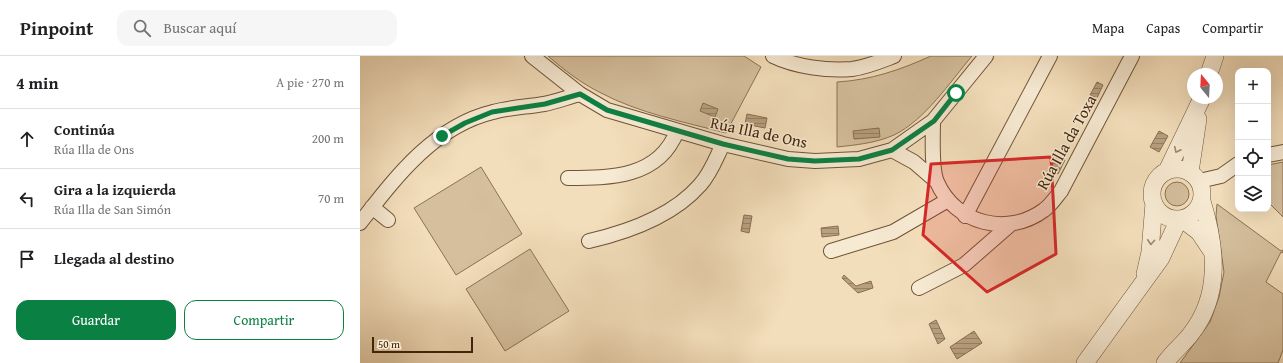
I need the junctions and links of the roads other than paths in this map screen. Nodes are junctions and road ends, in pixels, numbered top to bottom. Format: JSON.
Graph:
{"nodes":[{"id":1,"x":532,"y":56,"type":"edge"},
{"id":2,"x":773,"y":56,"type":"edge"},
{"id":3,"x":894,"y":56,"type":"edge"},
{"id":4,"x":986,"y":56,"type":"edge"},
{"id":5,"x":1050,"y":56,"type":"edge"},
{"id":6,"x":1132,"y":56,"type":"edge"},
{"id":7,"x":1215,"y":56,"type":"edge"},
{"id":8,"x":1212,"y":68,"type":"edge"},
{"id":9,"x":580,"y":94,"type":"junction"},
{"id":10,"x":1200,"y":104,"type":"edge"},
{"id":11,"x":1201,"y":104,"type":"edge"},
{"id":12,"x":934,"y":121,"type":"junction"},
{"id":13,"x":677,"y":131,"type":"junction"},
{"id":14,"x":723,"y":144,"type":"junction"},
{"id":15,"x":892,"y":150,"type":"junction"},
{"id":16,"x":1283,"y":152,"type":"edge"},
{"id":17,"x":1271,"y":154,"type":"edge"},
{"id":18,"x":1235,"y":166,"type":"edge"},
{"id":19,"x":1167,"y":171,"type":"junction"},
{"id":20,"x":1195,"y":176,"type":"junction"},
{"id":21,"x":568,"y":178,"type":"dead end"},
{"id":22,"x":936,"y":181,"type":"junction"},
{"id":23,"x":948,"y":200,"type":"junction"},
{"id":24,"x":1202,"y":201,"type":"junction"},
{"id":25,"x":1154,"y":203,"type":"junction"},
{"id":26,"x":372,"y":207,"type":"junction"},
{"id":27,"x":965,"y":216,"type":"junction"},
{"id":28,"x":1180,"y":219,"type":"junction"},
{"id":29,"x":388,"y":220,"type":"dead end"},
{"id":30,"x":360,"y":223,"type":"edge"},
{"id":31,"x":1011,"y":224,"type":"junction"},
{"id":32,"x":589,"y":241,"type":"dead end"},
{"id":33,"x":831,"y":251,"type":"dead end"},
{"id":34,"x":1212,"y":252,"type":"junction"},
{"id":35,"x":1144,"y":279,"type":"junction"},
{"id":36,"x":919,"y":288,"type":"dead end"},
{"id":37,"x":1086,"y":363,"type":"edge"},
{"id":38,"x":1165,"y":363,"type":"edge"}],
"edges":[{"from":1,"to":9,"type":"street","name":"Rúa Illa de Ons"},
{"from":2,"to":3,"type":"street"},
{"from":4,"to":12,"type":"street","name":"Rúa Illa de Ons"},
{"from":5,"to":27,"type":"street"},
{"from":6,"to":31,"type":"street","name":"Rúa Illa da Toxa"},
{"from":7,"to":8,"type":"street"},
{"from":9,"to":13,"type":"street","name":"Rúa Illa de Ons"},
{"from":9,"to":26,"type":"street"},
{"from":10,"to":19,"type":"street","one_way":true},
{"from":11,"to":20,"type":"street"},
{"from":12,"to":15,"type":"street","name":"Rúa Illa de Ons"},
{"from":12,"to":22,"type":"street"},
{"from":13,"to":14,"type":"street","name":"Rúa Illa de Ons"},
{"from":13,"to":21,"type":"street"},
{"from":14,"to":15,"type":"street","name":"Rúa Illa de Ons"},
{"from":14,"to":32,"type":"street"},
{"from":15,"to":22,"type":"street"},
{"from":16,"to":17,"type":"street"},
{"from":18,"to":20,"type":"street"},
{"from":19,"to":20,"type":"street"},
{"from":19,"to":25,"type":"street"},
{"from":20,"to":24,"type":"street"},
{"from":22,"to":23,"type":"street"},
{"from":23,"to":27,"type":"street"},
{"from":23,"to":33,"type":"street"},
{"from":24,"to":28,"type":"street"},
{"from":24,"to":34,"type":"street"},
{"from":25,"to":28,"type":"street"},
{"from":25,"to":35,"type":"street","one_way":true},
{"from":26,"to":29,"type":"street"},
{"from":26,"to":30,"type":"street"},
{"from":27,"to":31,"type":"street"},
{"from":28,"to":34,"type":"street"},
{"from":28,"to":35,"type":"street"},
{"from":31,"to":36,"type":"street"},
{"from":34,"to":38,"type":"street"},
{"from":35,"to":37,"type":"street"}]}
